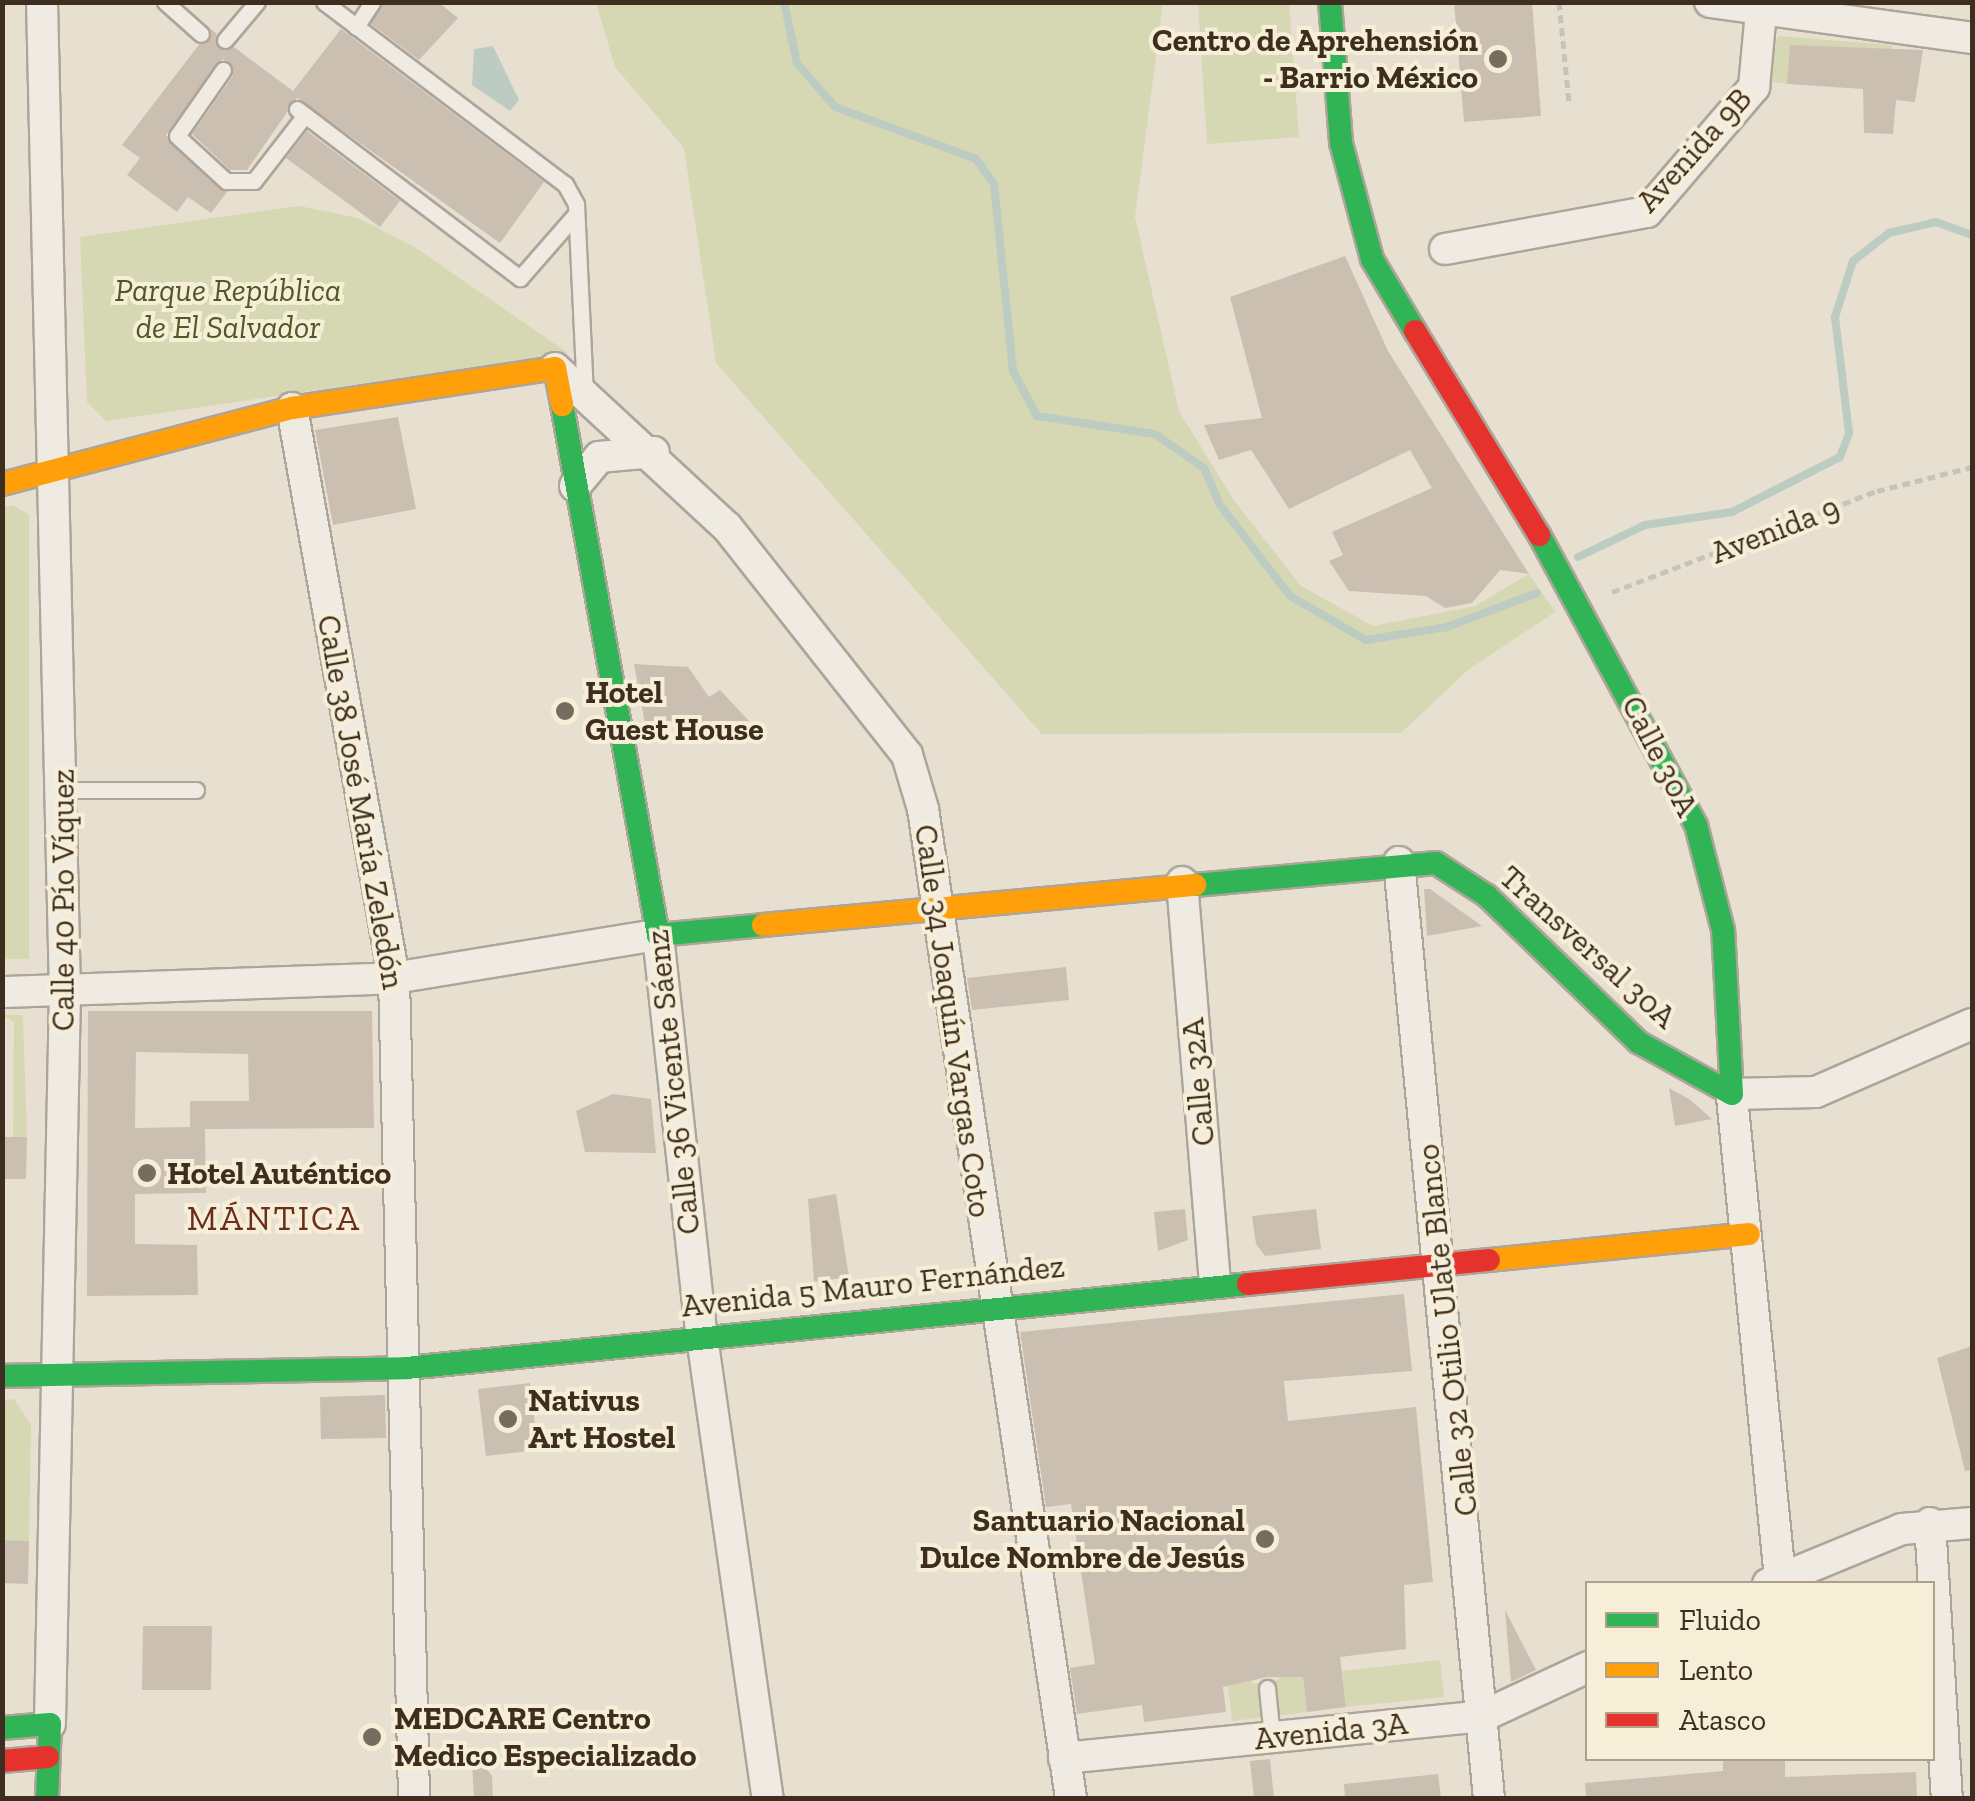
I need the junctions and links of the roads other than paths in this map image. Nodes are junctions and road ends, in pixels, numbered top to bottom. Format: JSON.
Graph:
{"nodes":[{"id":1,"x":42,"y":2,"type":"edge"},
{"id":2,"x":165,"y":2,"type":"edge"},
{"id":3,"x":324,"y":2,"type":"edge"},
{"id":4,"x":372,"y":2,"type":"edge"},
{"id":5,"x":1330,"y":2,"type":"edge"},
{"id":6,"x":1710,"y":2,"type":"edge"},
{"id":7,"x":255,"y":4,"type":"edge"},
{"id":8,"x":1762,"y":12,"type":"junction"},
{"id":9,"x":356,"y":27,"type":"junction"},
{"id":10,"x":201,"y":34,"type":"dead end"},
{"id":11,"x":1972,"y":38,"type":"edge"},
{"id":12,"x":225,"y":40,"type":"dead end"},
{"id":13,"x":223,"y":70,"type":"dead end"},
{"id":14,"x":575,"y":215,"type":"junction"},
{"id":15,"x":1444,"y":250,"type":"dead end"},
{"id":16,"x":555,"y":368,"type":"junction"},
{"id":17,"x":585,"y":394,"type":"junction"},
{"id":18,"x":292,"y":408,"type":"junction"},
{"id":19,"x":654,"y":452,"type":"junction"},
{"id":20,"x":60,"y":468,"type":"junction"},
{"id":21,"x":2,"y":484,"type":"edge"},
{"id":22,"x":575,"y":486,"type":"junction"},
{"id":23,"x":63,"y":790,"type":"junction"},
{"id":24,"x":196,"y":790,"type":"dead end"},
{"id":25,"x":1399,"y":862,"type":"junction"},
{"id":26,"x":1182,"y":882,"type":"junction"},
{"id":27,"x":936,"y":906,"type":"junction"},
{"id":28,"x":658,"y":935,"type":"junction"},
{"id":29,"x":394,"y":978,"type":"junction"},
{"id":30,"x":2,"y":992,"type":"edge"},
{"id":31,"x":64,"y":993,"type":"junction"},
{"id":32,"x":1972,"y":1024,"type":"edge"},
{"id":33,"x":1732,"y":1094,"type":"junction"},
{"id":34,"x":1749,"y":1234,"type":"junction"},
{"id":35,"x":1442,"y":1258,"type":"junction"},
{"id":36,"x":1215,"y":1282,"type":"junction"},
{"id":37,"x":993,"y":1306,"type":"junction"},
{"id":38,"x":702,"y":1338,"type":"junction"},
{"id":39,"x":407,"y":1368,"type":"junction"},
{"id":40,"x":2,"y":1376,"type":"edge"},
{"id":41,"x":59,"y":1378,"type":"junction"},
{"id":42,"x":1930,"y":1523,"type":"junction"},
{"id":43,"x":1972,"y":1523,"type":"edge"},
{"id":44,"x":1774,"y":1581,"type":"edge"},
{"id":45,"x":1934,"y":1581,"type":"edge"},
{"id":46,"x":1935,"y":1604,"type":"edge"},
{"id":47,"x":1585,"y":1668,"type":"edge"},
{"id":48,"x":1267,"y":1688,"type":"dead end"},
{"id":49,"x":1483,"y":1716,"type":"junction"},
{"id":50,"x":50,"y":1724,"type":"junction"},
{"id":51,"x":2,"y":1728,"type":"edge"},
{"id":52,"x":1272,"y":1736,"type":"junction"},
{"id":53,"x":48,"y":1757,"type":"junction"},
{"id":54,"x":1064,"y":1758,"type":"junction"},
{"id":55,"x":2,"y":1760,"type":"edge"},
{"id":56,"x":47,"y":1798,"type":"edge"},
{"id":57,"x":414,"y":1798,"type":"edge"},
{"id":58,"x":768,"y":1798,"type":"edge"},
{"id":59,"x":1071,"y":1798,"type":"edge"},
{"id":60,"x":1489,"y":1798,"type":"edge"},
{"id":61,"x":1947,"y":1798,"type":"edge"}],
"edges":[{"from":1,"to":20,"type":"street","name":"Calle 40 Pío Víquez"},
{"from":2,"to":10,"type":"lane"},
{"from":3,"to":9,"type":"lane"},
{"from":4,"to":9,"type":"lane"},
{"from":5,"to":33,"type":"street","name":"Calle 30A"},
{"from":6,"to":8,"type":"street"},
{"from":7,"to":12,"type":"lane"},
{"from":8,"to":11,"type":"street"},
{"from":8,"to":15,"type":"street","name":"Avenida 9B"},
{"from":9,"to":14,"type":"lane"},
{"from":13,"to":14,"type":"lane"},
{"from":14,"to":17,"type":"lane"},
{"from":16,"to":17,"type":"street","name":"Calle 34 Joaquín Vargas Coto"},
{"from":16,"to":18,"type":"street"},
{"from":16,"to":22,"type":"street","name":"Calle 36 Vicente Sáenz"},
{"from":17,"to":19,"type":"street","name":"Calle 34 Joaquín Vargas Coto"},
{"from":18,"to":20,"type":"street"},
{"from":18,"to":29,"type":"street","name":"Calle 38 José María Zeledón"},
{"from":19,"to":22,"type":"street"},
{"from":19,"to":27,"type":"street","name":"Calle 34 Joaquín Vargas Coto"},
{"from":20,"to":21,"type":"street"},
{"from":20,"to":23,"type":"street","name":"Calle 40 Pío Víquez"},
{"from":22,"to":28,"type":"street","name":"Calle 36 Vicente Sáenz"},
{"from":23,"to":24,"type":"lane"},
{"from":23,"to":31,"type":"street","name":"Calle 40 Pío Víquez"},
{"from":25,"to":26,"type":"street","name":"Transversal 30A"},
{"from":25,"to":33,"type":"street","name":"Transversal 30A"},
{"from":25,"to":35,"type":"street","name":"Calle 32 Otilio Ulate Blanco"},
{"from":26,"to":27,"type":"street","name":"Transversal 30A"},
{"from":26,"to":36,"type":"street","name":"Calle 32A"},
{"from":27,"to":28,"type":"street","name":"Transversal 30A"},
{"from":27,"to":37,"type":"street","name":"Calle 34 Joaquín Vargas Coto"},
{"from":28,"to":29,"type":"street"},
{"from":28,"to":38,"type":"street","name":"Calle 36 Vicente Sáenz"},
{"from":29,"to":31,"type":"street"},
{"from":29,"to":39,"type":"street","name":"Calle 38 José María Zeledón"},
{"from":30,"to":31,"type":"street"},
{"from":31,"to":41,"type":"street","name":"Calle 40 Pío Víquez"},
{"from":32,"to":33,"type":"street"},
{"from":33,"to":34,"type":"street","name":"Calle 30A"},
{"from":34,"to":35,"type":"street","name":"Avenida 5 Mauro Fernández"},
{"from":34,"to":44,"type":"street","name":"Calle 30A"},
{"from":35,"to":36,"type":"street","name":"Avenida 5 Mauro Fernández"},
{"from":35,"to":49,"type":"street","name":"Calle 32 Otilio Ulate Blanco"},
{"from":36,"to":37,"type":"street","name":"Avenida 5 Mauro Fernández"},
{"from":37,"to":38,"type":"street","name":"Avenida 5 Mauro Fernández"},
{"from":37,"to":54,"type":"street","name":"Calle 34 Joaquín Vargas Coto"},
{"from":38,"to":39,"type":"street","name":"Avenida 5 Mauro Fernández"},
{"from":38,"to":58,"type":"street","name":"Calle 36 Vicente Sáenz"},
{"from":39,"to":41,"type":"street","name":"Avenida 5 Mauro Fernández"},
{"from":39,"to":57,"type":"street","name":"Calle 38 José María Zeledón"},
{"from":40,"to":41,"type":"street","name":"Avenida 5 Mauro Fernández"},
{"from":41,"to":50,"type":"street","name":"Calle 40 Pío Víquez"},
{"from":42,"to":43,"type":"street"},
{"from":42,"to":44,"type":"street"},
{"from":42,"to":45,"type":"street"},
{"from":46,"to":61,"type":"street"},
{"from":47,"to":49,"type":"street","name":"Avenida 3A"},
{"from":48,"to":52,"type":"lane"},
{"from":49,"to":52,"type":"street","name":"Avenida 3A"},
{"from":49,"to":60,"type":"street","name":"Calle 32 Otilio Ulate Blanco"},
{"from":50,"to":51,"type":"street"},
{"from":50,"to":53,"type":"street","name":"Calle 40 Pío Víquez"},
{"from":52,"to":54,"type":"street","name":"Avenida 3A"},
{"from":53,"to":55,"type":"street"},
{"from":53,"to":56,"type":"street","name":"Calle 40 Pío Víquez"},
{"from":54,"to":59,"type":"street","name":"Calle 34 Joaquín Vargas Coto"}]}
